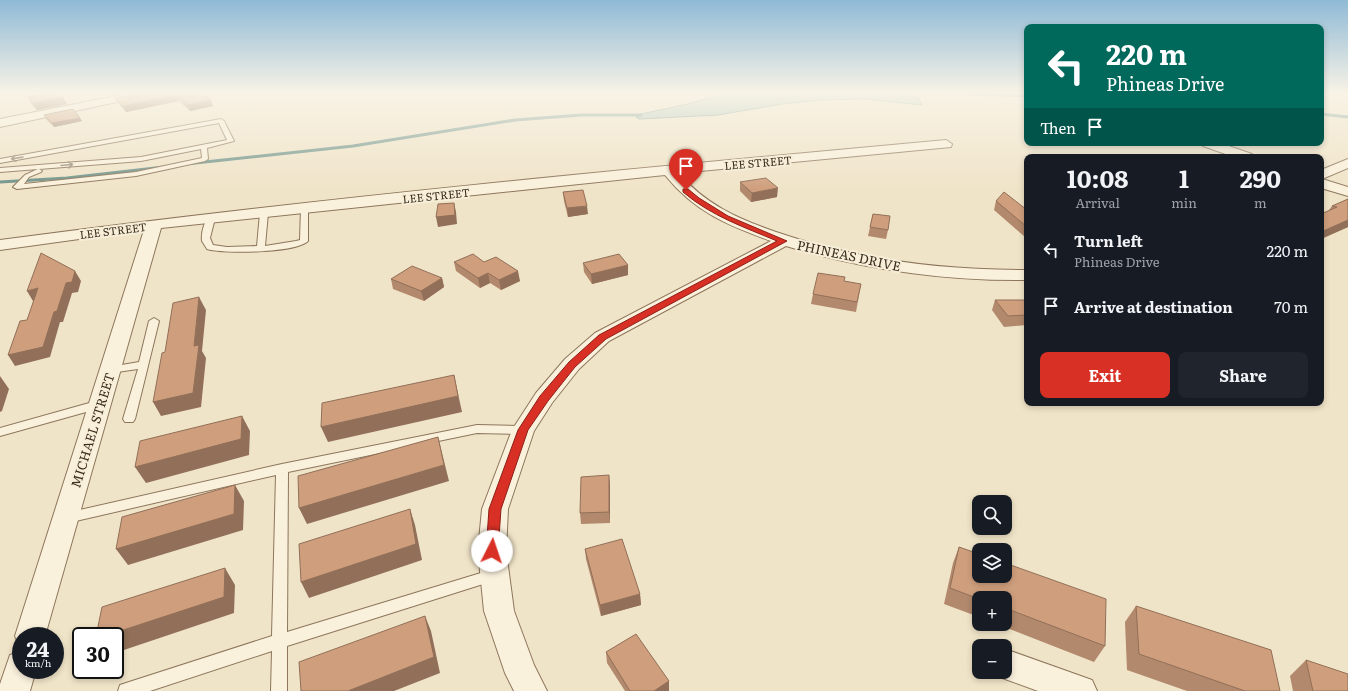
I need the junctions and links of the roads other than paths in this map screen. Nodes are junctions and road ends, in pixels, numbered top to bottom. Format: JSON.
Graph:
{"nodes":[{"id":1,"x":195,"y":125,"type":"edge"},
{"id":2,"x":223,"y":125,"type":"edge"},
{"id":3,"x":946,"y":144,"type":"dead end"},
{"id":4,"x":204,"y":146,"type":"junction"},
{"id":5,"x":1216,"y":146,"type":"edge"},
{"id":6,"x":1239,"y":154,"type":"edge"},
{"id":7,"x":0,"y":161,"type":"edge"},
{"id":8,"x":1348,"y":163,"type":"edge"},
{"id":9,"x":51,"y":167,"type":"junction"},
{"id":10,"x":0,"y":170,"type":"edge"},
{"id":11,"x":670,"y":170,"type":"junction"},
{"id":12,"x":1324,"y":174,"type":"edge"},
{"id":13,"x":1324,"y":184,"type":"edge"},
{"id":14,"x":1348,"y":192,"type":"edge"},
{"id":15,"x":304,"y":209,"type":"junction"},
{"id":16,"x":264,"y":213,"type":"junction"},
{"id":17,"x":211,"y":218,"type":"junction"},
{"id":18,"x":154,"y":224,"type":"junction"},
{"id":19,"x":783,"y":241,"type":"junction"},
{"id":20,"x":0,"y":245,"type":"edge"},
{"id":21,"x":261,"y":248,"type":"junction"},
{"id":22,"x":1024,"y":275,"type":"edge"},
{"id":23,"x":154,"y":321,"type":"dead end"},
{"id":24,"x":144,"y":364,"type":"junction"},
{"id":25,"x":110,"y":370,"type":"junction"},
{"id":26,"x":100,"y":404,"type":"junction"},
{"id":27,"x":129,"y":419,"type":"dead end"},
{"id":28,"x":523,"y":430,"type":"junction"},
{"id":29,"x":0,"y":432,"type":"edge"},
{"id":30,"x":282,"y":469,"type":"junction"},
{"id":31,"x":66,"y":518,"type":"junction"},
{"id":32,"x":495,"y":574,"type":"junction"},
{"id":33,"x":33,"y":627,"type":"edge"},
{"id":34,"x":280,"y":641,"type":"junction"},
{"id":35,"x":1012,"y":666,"type":"edge"},
{"id":36,"x":17,"y":679,"type":"edge"},
{"id":37,"x":14,"y":691,"type":"edge"},
{"id":38,"x":126,"y":691,"type":"edge"},
{"id":39,"x":279,"y":691,"type":"edge"},
{"id":40,"x":531,"y":691,"type":"edge"},
{"id":41,"x":1081,"y":691,"type":"edge"}],
"edges":[{"from":1,"to":7,"type":"lane","one_way":true},
{"from":4,"to":2,"type":"lane","one_way":true},
{"from":3,"to":11,"type":"street","name":"LEE STREET"},
{"from":9,"to":4,"type":"lane","one_way":true},
{"from":4,"to":9,"type":"lane"},
{"from":5,"to":6,"type":"street"},
{"from":8,"to":12,"type":"street"},
{"from":9,"to":10,"type":"lane"},
{"from":11,"to":15,"type":"street","name":"LEE STREET"},
{"from":11,"to":19,"type":"street","name":"PHINEAS DRIVE"},
{"from":13,"to":14,"type":"street"},
{"from":15,"to":16,"type":"street","name":"LEE STREET"},
{"from":15,"to":21,"type":"lane"},
{"from":16,"to":17,"type":"street","name":"LEE STREET"},
{"from":16,"to":21,"type":"lane"},
{"from":17,"to":18,"type":"street","name":"LEE STREET"},
{"from":17,"to":21,"type":"lane"},
{"from":18,"to":20,"type":"street","name":"LEE STREET"},
{"from":18,"to":25,"type":"street","name":"MICHAEL STREET"},
{"from":19,"to":22,"type":"street","name":"PHINEAS DRIVE"},
{"from":19,"to":28,"type":"street"},
{"from":23,"to":24,"type":"lane"},
{"from":24,"to":25,"type":"lane"},
{"from":24,"to":27,"type":"lane"},
{"from":25,"to":26,"type":"street","name":"MICHAEL STREET"},
{"from":26,"to":29,"type":"lane"},
{"from":26,"to":31,"type":"street","name":"MICHAEL STREET"},
{"from":28,"to":30,"type":"lane"},
{"from":28,"to":32,"type":"street"},
{"from":30,"to":31,"type":"lane"},
{"from":30,"to":34,"type":"lane"},
{"from":31,"to":33,"type":"street","name":"MICHAEL STREET"},
{"from":32,"to":34,"type":"lane"},
{"from":32,"to":40,"type":"street"},
{"from":34,"to":38,"type":"lane"},
{"from":34,"to":39,"type":"lane"},
{"from":35,"to":41,"type":"street"},
{"from":36,"to":37,"type":"street"}]}
